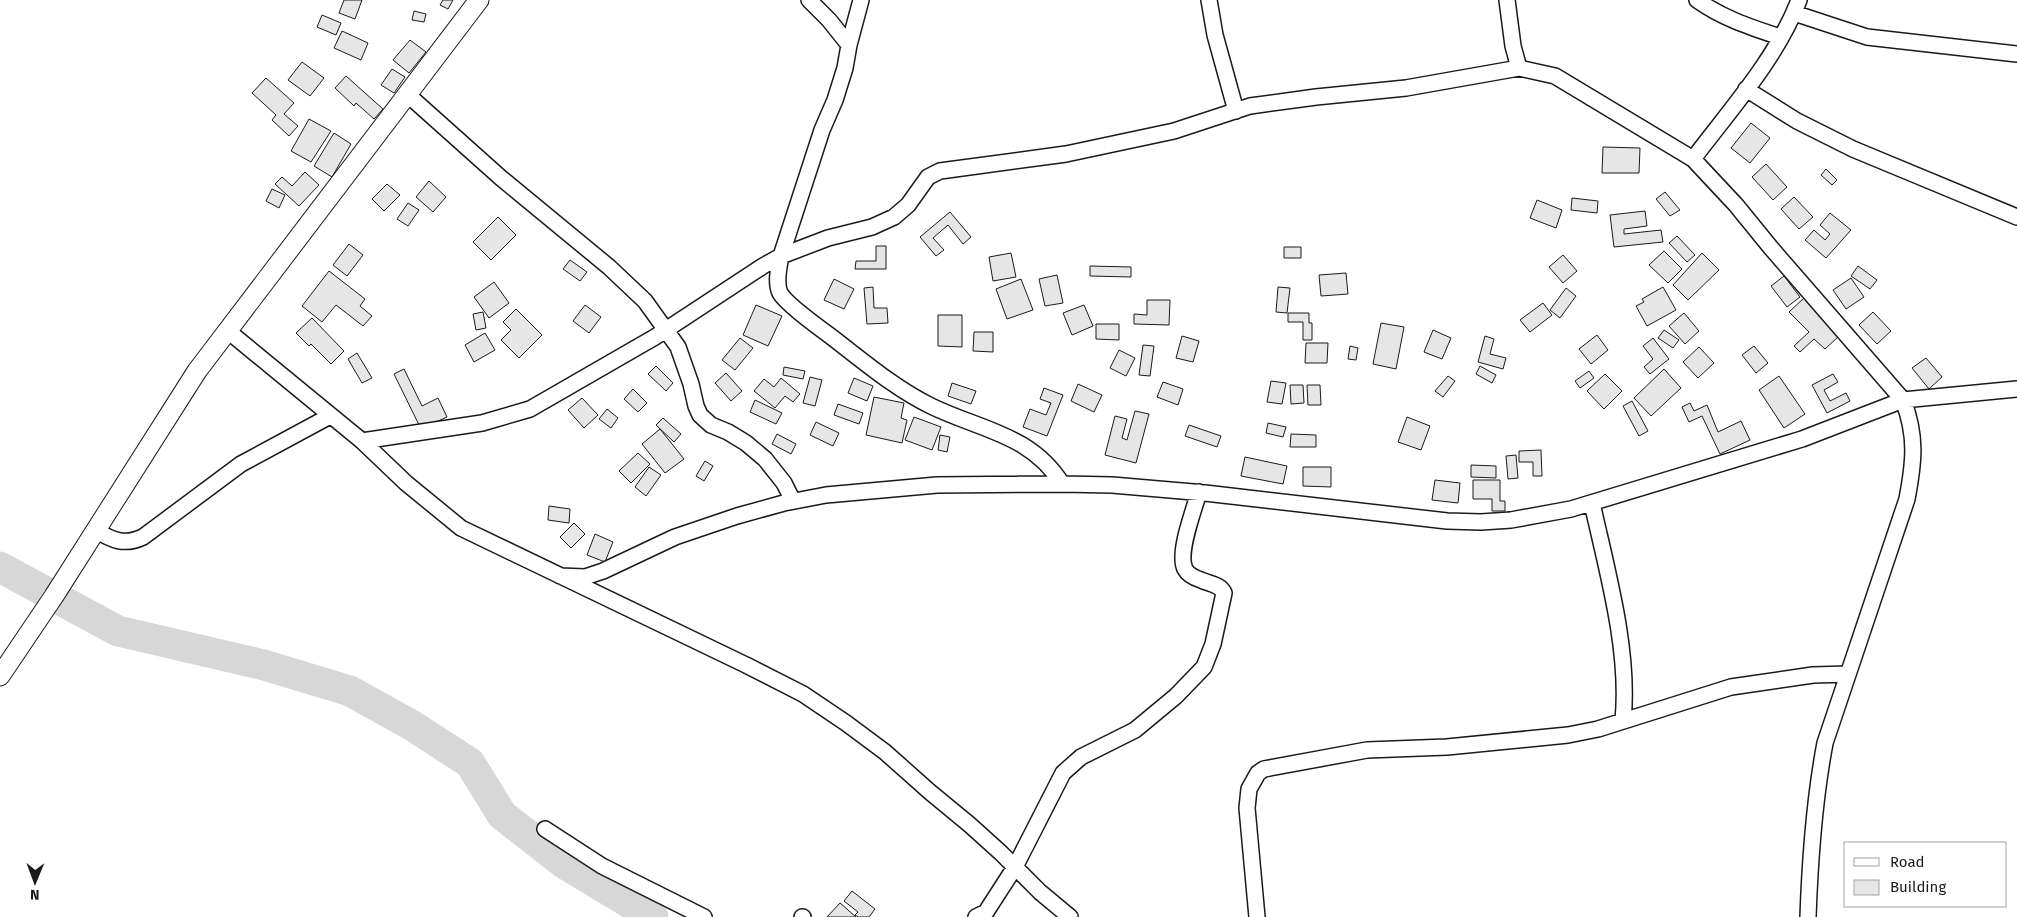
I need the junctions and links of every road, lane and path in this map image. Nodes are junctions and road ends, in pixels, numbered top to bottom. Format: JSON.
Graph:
{"nodes":[{"id":1,"x":479,"y":0,"type":"edge"},
{"id":2,"x":809,"y":0,"type":"edge"},
{"id":3,"x":861,"y":0,"type":"edge"},
{"id":4,"x":1209,"y":0,"type":"edge"},
{"id":5,"x":1507,"y":0,"type":"edge"},
{"id":6,"x":1697,"y":0,"type":"edge"},
{"id":7,"x":1797,"y":6,"type":"edge"},
{"id":8,"x":1780,"y":36,"type":"junction"},
{"id":9,"x":849,"y":45,"type":"junction"},
{"id":10,"x":2017,"y":54,"type":"edge"},
{"id":11,"x":1519,"y":68,"type":"junction"},
{"id":12,"x":1746,"y":89,"type":"junction"},
{"id":13,"x":407,"y":94,"type":"junction"},
{"id":14,"x":1236,"y":111,"type":"junction"},
{"id":15,"x":1693,"y":159,"type":"junction"},
{"id":16,"x":2017,"y":217,"type":"edge"},
{"id":17,"x":781,"y":256,"type":"junction"},
{"id":18,"x":666,"y":329,"type":"junction"},
{"id":19,"x":228,"y":331,"type":"junction"},
{"id":20,"x":2017,"y":389,"type":"edge"},
{"id":21,"x":1903,"y":400,"type":"junction"},
{"id":22,"x":330,"y":416,"type":"junction"},
{"id":23,"x":362,"y":441,"type":"junction"},
{"id":24,"x":1062,"y":484,"type":"junction"},
{"id":25,"x":1199,"y":492,"type":"junction"},
{"id":26,"x":793,"y":501,"type":"junction"},
{"id":27,"x":1592,"y":503,"type":"junction"},
{"id":28,"x":95,"y":530,"type":"junction"},
{"id":29,"x":560,"y":576,"type":"junction"},
{"id":30,"x":1848,"y":674,"type":"junction"},
{"id":31,"x":0,"y":676,"type":"edge"},
{"id":32,"x":1623,"y":720,"type":"junction"},
{"id":33,"x":545,"y":829,"type":"dead end"},
{"id":34,"x":1015,"y":867,"type":"junction"},
{"id":35,"x":704,"y":917,"type":"edge"},
{"id":36,"x":976,"y":917,"type":"edge"},
{"id":37,"x":1070,"y":917,"type":"edge"},
{"id":38,"x":1257,"y":917,"type":"edge"},
{"id":39,"x":1808,"y":917,"type":"edge"}],
"edges":[{"from":1,"to":13,"type":"street"},
{"from":2,"to":9,"type":"street"},
{"from":3,"to":9,"type":"street"},
{"from":4,"to":14,"type":"street"},
{"from":5,"to":11,"type":"street"},
{"from":6,"to":8,"type":"street"},
{"from":7,"to":8,"type":"street"},
{"from":7,"to":10,"type":"street"},
{"from":8,"to":12,"type":"street"},
{"from":9,"to":17,"type":"street"},
{"from":11,"to":14,"type":"street"},
{"from":11,"to":15,"type":"street"},
{"from":12,"to":15,"type":"street"},
{"from":12,"to":16,"type":"street"},
{"from":13,"to":18,"type":"street"},
{"from":13,"to":19,"type":"street"},
{"from":14,"to":17,"type":"street"},
{"from":15,"to":21,"type":"street"},
{"from":17,"to":18,"type":"street"},
{"from":17,"to":24,"type":"street"},
{"from":18,"to":23,"type":"street"},
{"from":18,"to":26,"type":"street"},
{"from":19,"to":22,"type":"street"},
{"from":19,"to":28,"type":"street"},
{"from":20,"to":21,"type":"street"},
{"from":21,"to":27,"type":"street"},
{"from":21,"to":30,"type":"street"},
{"from":22,"to":23,"type":"street"},
{"from":22,"to":28,"type":"street"},
{"from":23,"to":29,"type":"street"},
{"from":24,"to":25,"type":"street"},
{"from":24,"to":26,"type":"street"},
{"from":25,"to":27,"type":"street"},
{"from":25,"to":34,"type":"street"},
{"from":26,"to":29,"type":"street"},
{"from":27,"to":32,"type":"street"},
{"from":28,"to":31,"type":"street"},
{"from":29,"to":34,"type":"street"},
{"from":30,"to":32,"type":"street"},
{"from":30,"to":39,"type":"street"},
{"from":32,"to":38,"type":"street"},
{"from":33,"to":35,"type":"street"},
{"from":34,"to":36,"type":"street"},
{"from":34,"to":37,"type":"street"}]}
